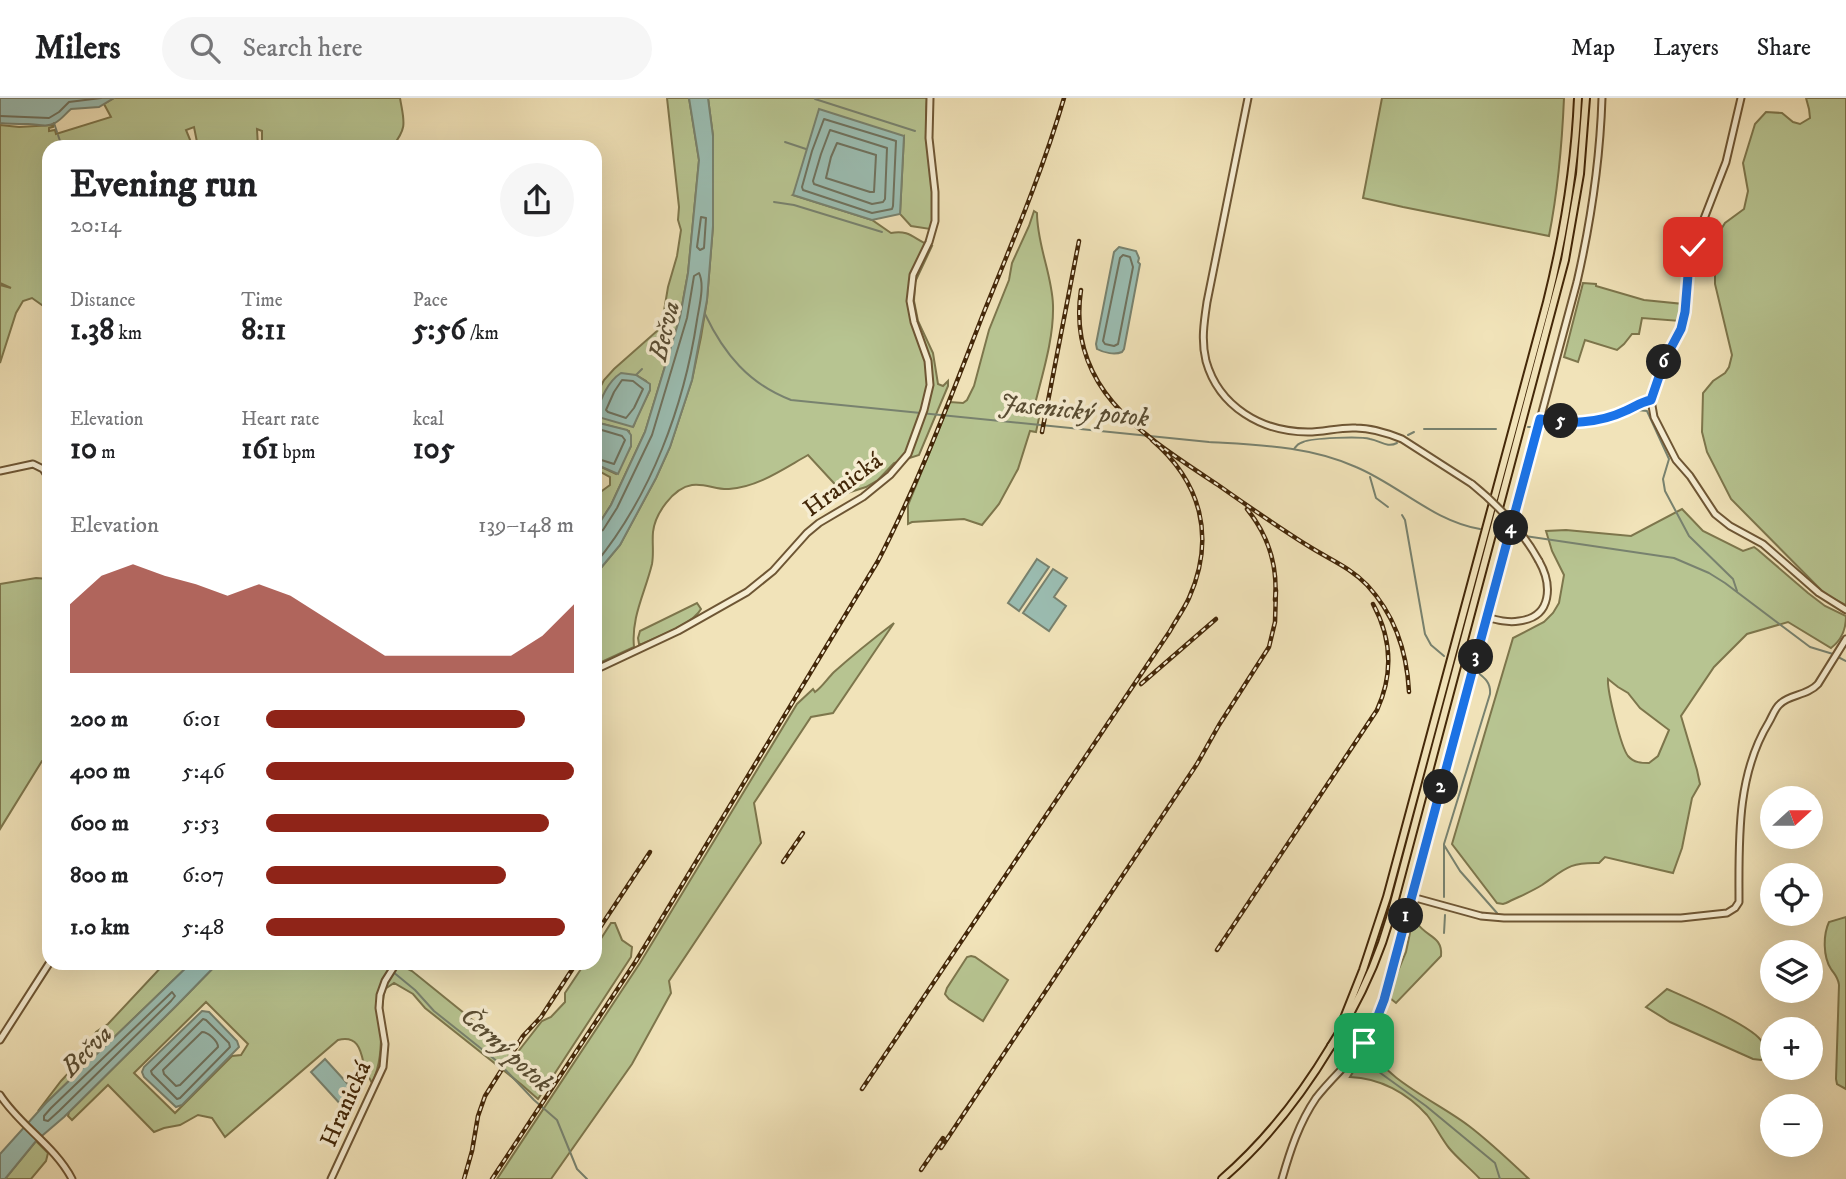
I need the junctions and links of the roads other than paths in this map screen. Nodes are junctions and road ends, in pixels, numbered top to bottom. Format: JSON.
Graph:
{"nodes":[{"id":1,"x":930,"y":98,"type":"edge"},
{"id":2,"x":1248,"y":98,"type":"edge"},
{"id":3,"x":1578,"y":98,"type":"edge"},
{"id":4,"x":1586,"y":98,"type":"edge"},
{"id":5,"x":1602,"y":98,"type":"edge"},
{"id":6,"x":1741,"y":98,"type":"edge"},
{"id":7,"x":1651,"y":400,"type":"junction"},
{"id":8,"x":1540,"y":419,"type":"junction"},
{"id":9,"x":42,"y":469,"type":"edge"},
{"id":10,"x":0,"y":471,"type":"edge"},
{"id":11,"x":1846,"y":610,"type":"edge"},
{"id":12,"x":1486,"y":617,"type":"junction"},
{"id":13,"x":1846,"y":639,"type":"edge"},
{"id":14,"x":602,"y":667,"type":"edge"},
{"id":15,"x":1412,"y":897,"type":"junction"},
{"id":16,"x":45,"y":970,"type":"edge"},
{"id":17,"x":392,"y":970,"type":"edge"},
{"id":18,"x":0,"y":1040,"type":"edge"},
{"id":19,"x":1331,"y":1046,"type":"junction"},
{"id":20,"x":0,"y":1095,"type":"edge"},
{"id":21,"x":72,"y":1179,"type":"edge"},
{"id":22,"x":331,"y":1179,"type":"edge"},
{"id":23,"x":1222,"y":1179,"type":"edge"},
{"id":24,"x":1282,"y":1179,"type":"edge"}],
"edges":[{"from":1,"to":14,"type":"street","name":"Hranická"},
{"from":2,"to":12,"type":"street","bridge":true},
{"from":3,"to":19,"type":"main road"},
{"from":4,"to":19,"type":"main road"},
{"from":5,"to":8,"type":"street"},
{"from":6,"to":7,"type":"street"},
{"from":7,"to":8,"type":"street"},
{"from":7,"to":11,"type":"street"},
{"from":8,"to":12,"type":"street"},
{"from":9,"to":10,"type":"street"},
{"from":12,"to":15,"type":"street"},
{"from":13,"to":15,"type":"street"},
{"from":15,"to":24,"type":"street"},
{"from":16,"to":18,"type":"street"},
{"from":17,"to":22,"type":"street","name":"Hranická"},
{"from":19,"to":23,"type":"main road"},
{"from":20,"to":21,"type":"street"}]}
